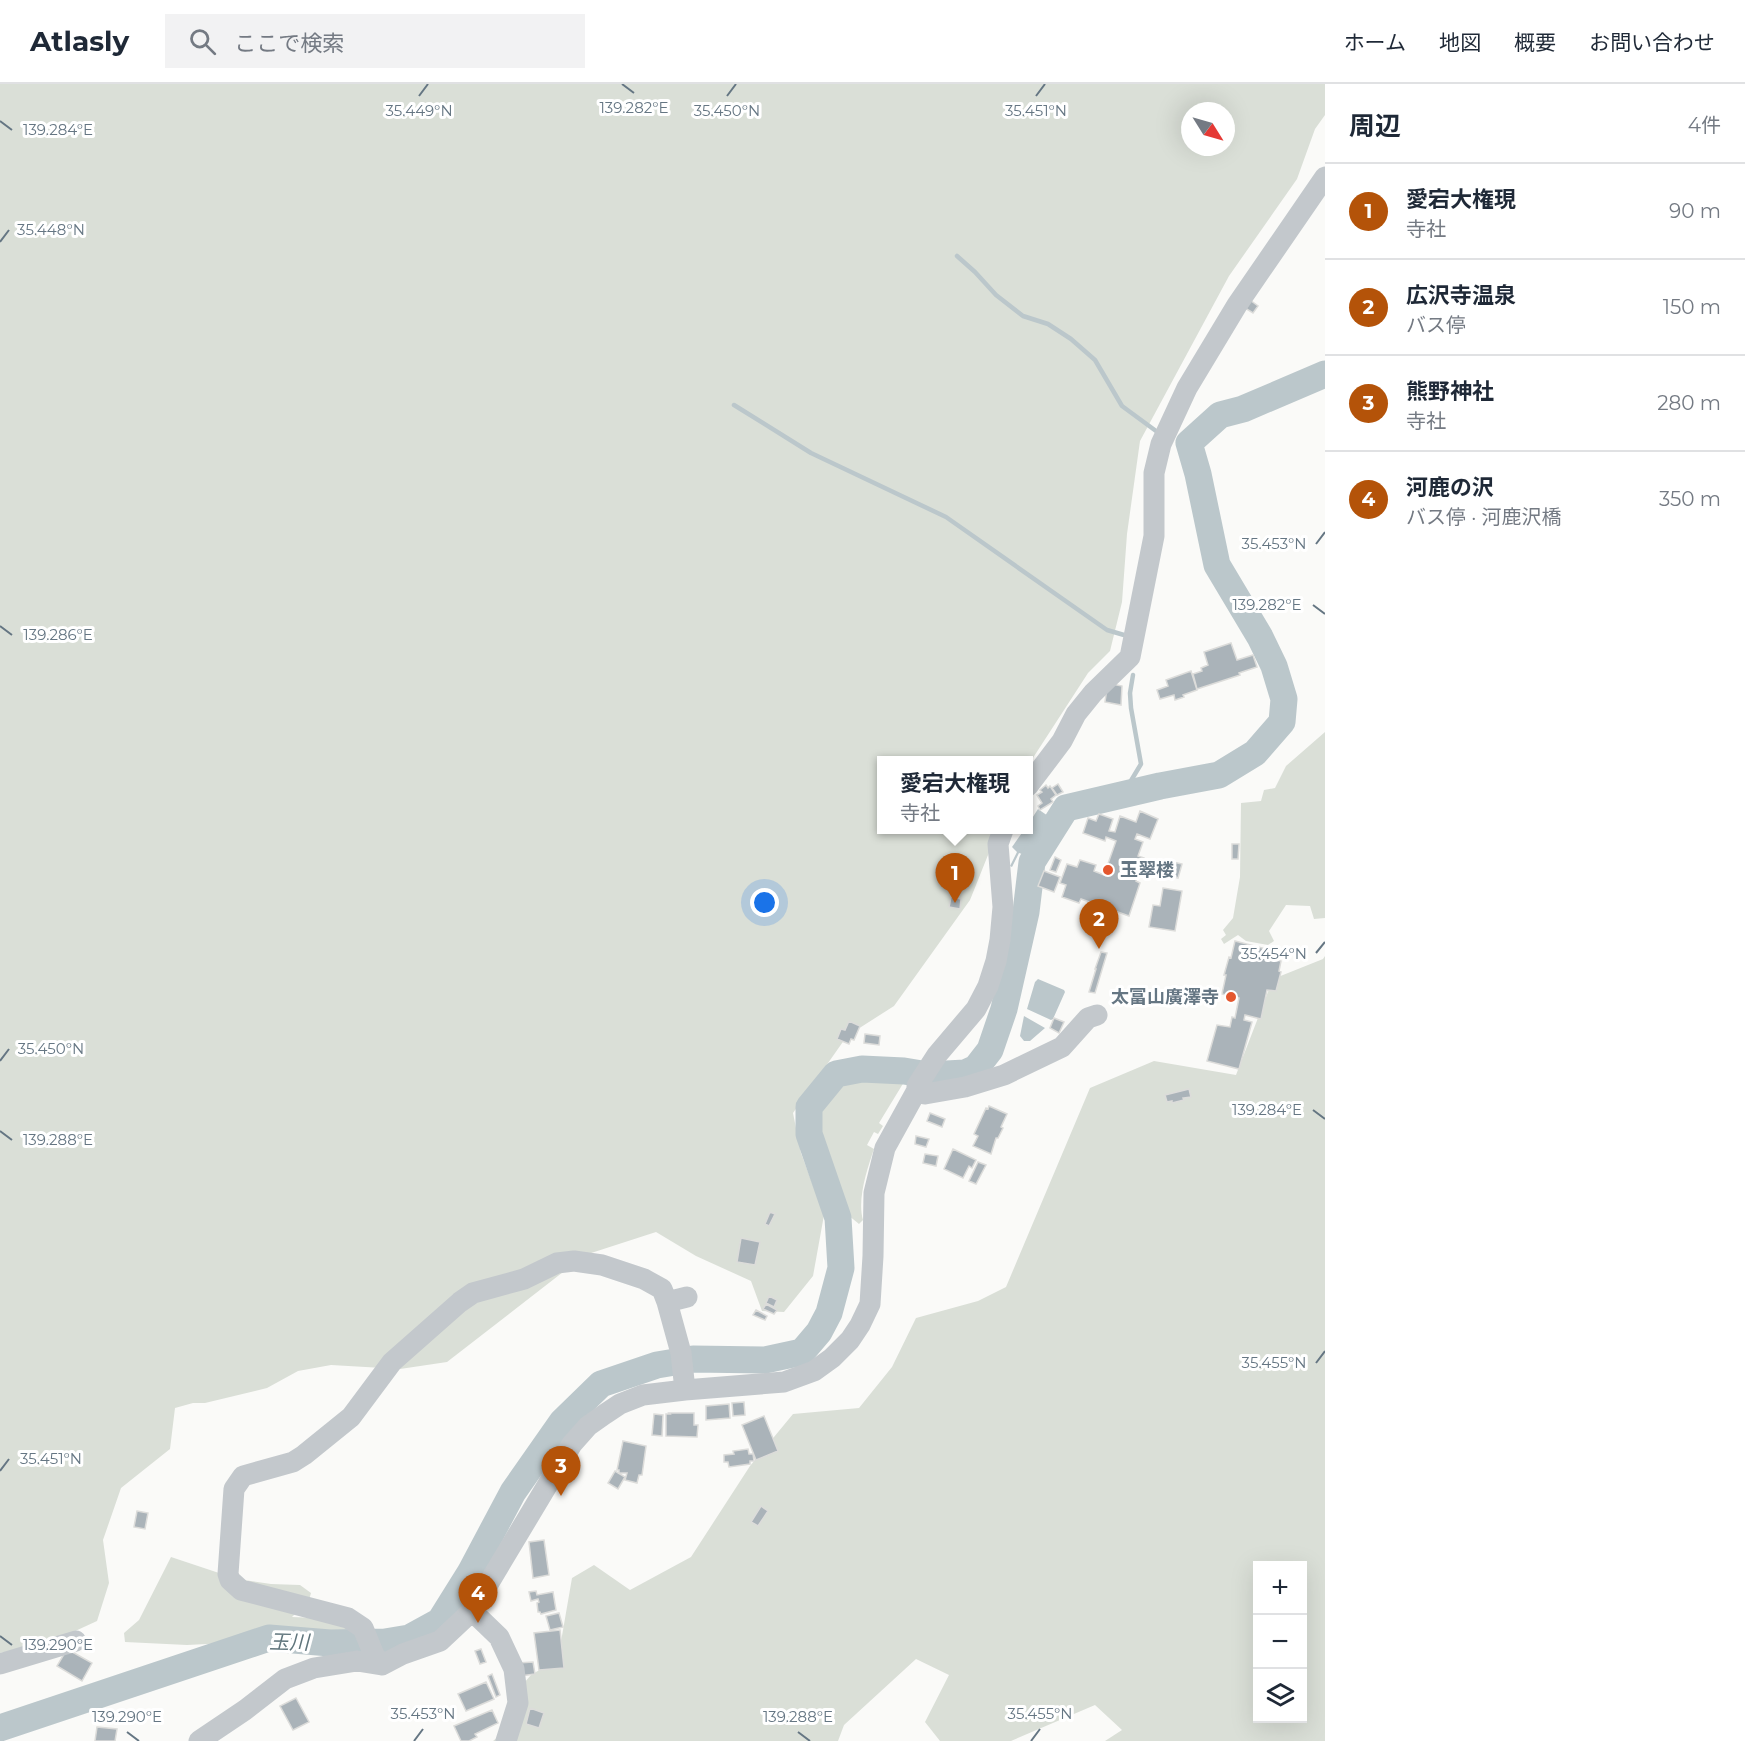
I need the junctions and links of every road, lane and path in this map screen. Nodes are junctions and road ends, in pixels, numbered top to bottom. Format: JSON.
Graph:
{"nodes":[{"id":1,"x":1325,"y":177,"type":"edge"},
{"id":2,"x":1033,"y":781,"type":"edge"},
{"id":3,"x":1002,"y":834,"type":"edge"},
{"id":4,"x":1097,"y":1015,"type":"dead end"},
{"id":5,"x":917,"y":1088,"type":"junction"},
{"id":6,"x":685,"y":1390,"type":"junction"},
{"id":7,"x":472,"y":1611,"type":"junction"},
{"id":8,"x":76,"y":1641,"type":"dead end"},
{"id":9,"x":378,"y":1660,"type":"junction"},
{"id":10,"x":0,"y":1664,"type":"edge"},
{"id":11,"x":199,"y":1741,"type":"edge"},
{"id":12,"x":506,"y":1741,"type":"edge"}],
"edges":[{"from":1,"to":2,"type":"street"},
{"from":3,"to":5,"type":"street"},
{"from":4,"to":5,"type":"street"},
{"from":5,"to":6,"type":"street"},
{"from":6,"to":7,"type":"street"},
{"from":6,"to":9,"type":"street"},
{"from":7,"to":9,"type":"street"},
{"from":7,"to":12,"type":"street"},
{"from":8,"to":10,"type":"street"},
{"from":9,"to":11,"type":"street"}]}
